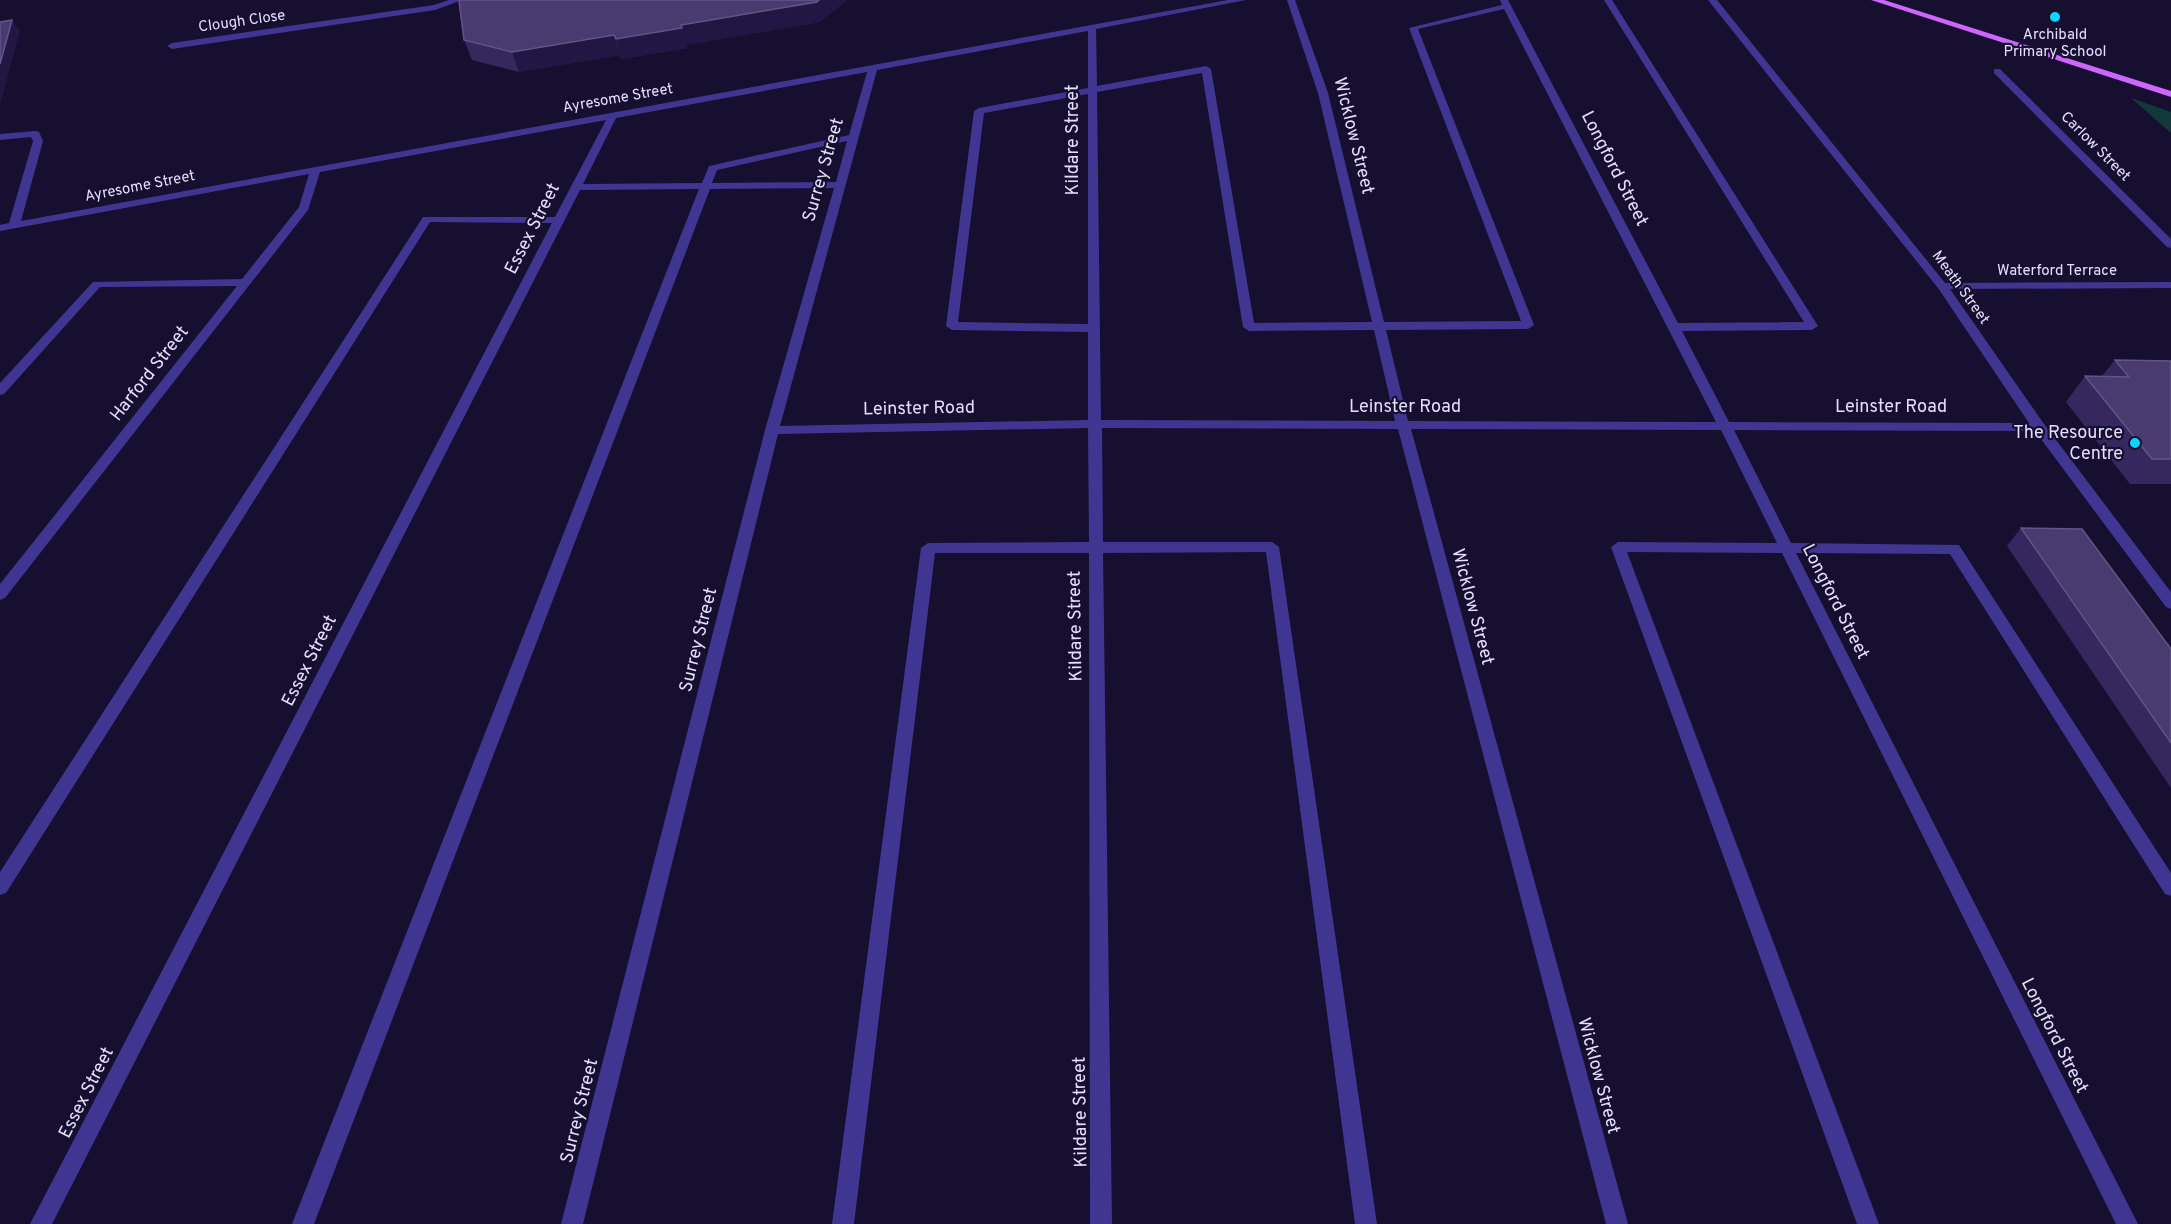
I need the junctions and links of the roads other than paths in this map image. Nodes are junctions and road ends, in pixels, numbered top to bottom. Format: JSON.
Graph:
{"nodes":[{"id":1,"x":458,"y":0,"type":"edge"},
{"id":2,"x":1242,"y":0,"type":"edge"},
{"id":3,"x":1291,"y":0,"type":"edge"},
{"id":4,"x":1608,"y":0,"type":"edge"},
{"id":5,"x":1712,"y":0,"type":"edge"},
{"id":6,"x":1875,"y":0,"type":"edge"},
{"id":7,"x":1506,"y":3,"type":"edge"},
{"id":8,"x":1092,"y":28,"type":"junction"},
{"id":9,"x":172,"y":46,"type":"dead end"},
{"id":10,"x":873,"y":68,"type":"junction"},
{"id":11,"x":1997,"y":71,"type":"dead end"},
{"id":12,"x":1092,"y":88,"type":"junction"},
{"id":13,"x":2171,"y":93,"type":"edge"},
{"id":14,"x":613,"y":115,"type":"junction"},
{"id":15,"x":0,"y":137,"type":"edge"},
{"id":16,"x":854,"y":137,"type":"junction"},
{"id":17,"x":316,"y":170,"type":"junction"},
{"id":18,"x":840,"y":185,"type":"junction"},
{"id":19,"x":706,"y":186,"type":"junction"},
{"id":20,"x":576,"y":187,"type":"junction"},
{"id":21,"x":559,"y":220,"type":"junction"},
{"id":22,"x":14,"y":226,"type":"junction"},
{"id":23,"x":0,"y":228,"type":"edge"},
{"id":24,"x":2171,"y":245,"type":"edge"},
{"id":25,"x":246,"y":282,"type":"junction"},
{"id":26,"x":2171,"y":285,"type":"edge"},
{"id":27,"x":1942,"y":286,"type":"junction"},
{"id":28,"x":1380,"y":327,"type":"junction"},
{"id":29,"x":1674,"y":327,"type":"junction"},
{"id":30,"x":1093,"y":328,"type":"junction"},
{"id":31,"x":0,"y":392,"type":"edge"},
{"id":32,"x":1093,"y":424,"type":"junction"},
{"id":33,"x":1724,"y":424,"type":"junction"},
{"id":34,"x":1403,"y":425,"type":"junction"},
{"id":35,"x":2038,"y":427,"type":"junction"},
{"id":36,"x":772,"y":429,"type":"junction"},
{"id":37,"x":1786,"y":547,"type":"junction"},
{"id":38,"x":1095,"y":548,"type":"junction"},
{"id":39,"x":0,"y":594,"type":"edge"},
{"id":40,"x":2171,"y":603,"type":"edge"},
{"id":41,"x":0,"y":887,"type":"edge"},
{"id":42,"x":2171,"y":888,"type":"edge"},
{"id":43,"x":41,"y":1224,"type":"edge"},
{"id":44,"x":303,"y":1224,"type":"edge"},
{"id":45,"x":572,"y":1224,"type":"edge"},
{"id":46,"x":843,"y":1224,"type":"edge"},
{"id":47,"x":1101,"y":1224,"type":"edge"},
{"id":48,"x":1366,"y":1224,"type":"edge"},
{"id":49,"x":1617,"y":1224,"type":"edge"},
{"id":50,"x":1868,"y":1224,"type":"edge"},
{"id":51,"x":2127,"y":1224,"type":"edge"}],
"edges":[{"from":1,"to":9,"type":"street","name":"Clough Close"},
{"from":2,"to":8,"type":"street","name":"Ayresome Street"},
{"from":3,"to":28,"type":"street","name":"Wicklow Street"},
{"from":4,"to":29,"type":"street"},
{"from":5,"to":27,"type":"street","name":"Meath Street"},
{"from":6,"to":13,"type":"main road"},
{"from":7,"to":28,"type":"street"},
{"from":7,"to":29,"type":"street","name":"Longford Street"},
{"from":8,"to":10,"type":"street","name":"Ayresome Street"},
{"from":8,"to":12,"type":"street","name":"Kildare Street"},
{"from":10,"to":14,"type":"street","name":"Ayresome Street"},
{"from":10,"to":16,"type":"street","name":"Surrey Street"},
{"from":11,"to":24,"type":"street","name":"Carlow Street"},
{"from":12,"to":28,"type":"street"},
{"from":12,"to":30,"type":"street","name":"Kildare Street"},
{"from":12,"to":30,"type":"street"},
{"from":14,"to":17,"type":"street","name":"Ayresome Street"},
{"from":14,"to":20,"type":"street","name":"Essex Street"},
{"from":15,"to":22,"type":"street"},
{"from":16,"to":18,"type":"street","name":"Surrey Street"},
{"from":16,"to":19,"type":"street"},
{"from":17,"to":22,"type":"street","name":"Ayresome Street"},
{"from":17,"to":25,"type":"street","name":"Harford Street"},
{"from":18,"to":19,"type":"street"},
{"from":18,"to":36,"type":"street","name":"Surrey Street"},
{"from":19,"to":20,"type":"street"},
{"from":19,"to":44,"type":"street"},
{"from":20,"to":21,"type":"street","name":"Essex Street"},
{"from":21,"to":41,"type":"street"},
{"from":21,"to":43,"type":"street","name":"Essex Street"},
{"from":22,"to":23,"type":"street","name":"Ayresome Street"},
{"from":25,"to":31,"type":"street"},
{"from":25,"to":39,"type":"street","name":"Harford Street"},
{"from":26,"to":27,"type":"street","name":"Waterford Terrace"},
{"from":27,"to":35,"type":"street","name":"Meath Street"},
{"from":28,"to":34,"type":"street","name":"Wicklow Street"},
{"from":29,"to":33,"type":"street","name":"Longford Street"},
{"from":30,"to":32,"type":"street","name":"Kildare Street"},
{"from":32,"to":34,"type":"street","name":"Leinster Road"},
{"from":32,"to":36,"type":"street","name":"Leinster Road"},
{"from":32,"to":38,"type":"street","name":"Kildare Street"},
{"from":33,"to":34,"type":"street","name":"Leinster Road"},
{"from":33,"to":35,"type":"street","name":"Leinster Road"},
{"from":33,"to":37,"type":"street","name":"Longford Street"},
{"from":34,"to":49,"type":"street","name":"Wicklow Street"},
{"from":35,"to":40,"type":"street","name":"Meath Street"},
{"from":36,"to":45,"type":"street","name":"Surrey Street"},
{"from":37,"to":42,"type":"street"},
{"from":37,"to":50,"type":"street"},
{"from":37,"to":51,"type":"street","name":"Longford Street"},
{"from":38,"to":46,"type":"street"},
{"from":38,"to":47,"type":"street","name":"Kildare Street"},
{"from":38,"to":48,"type":"street"}]}
